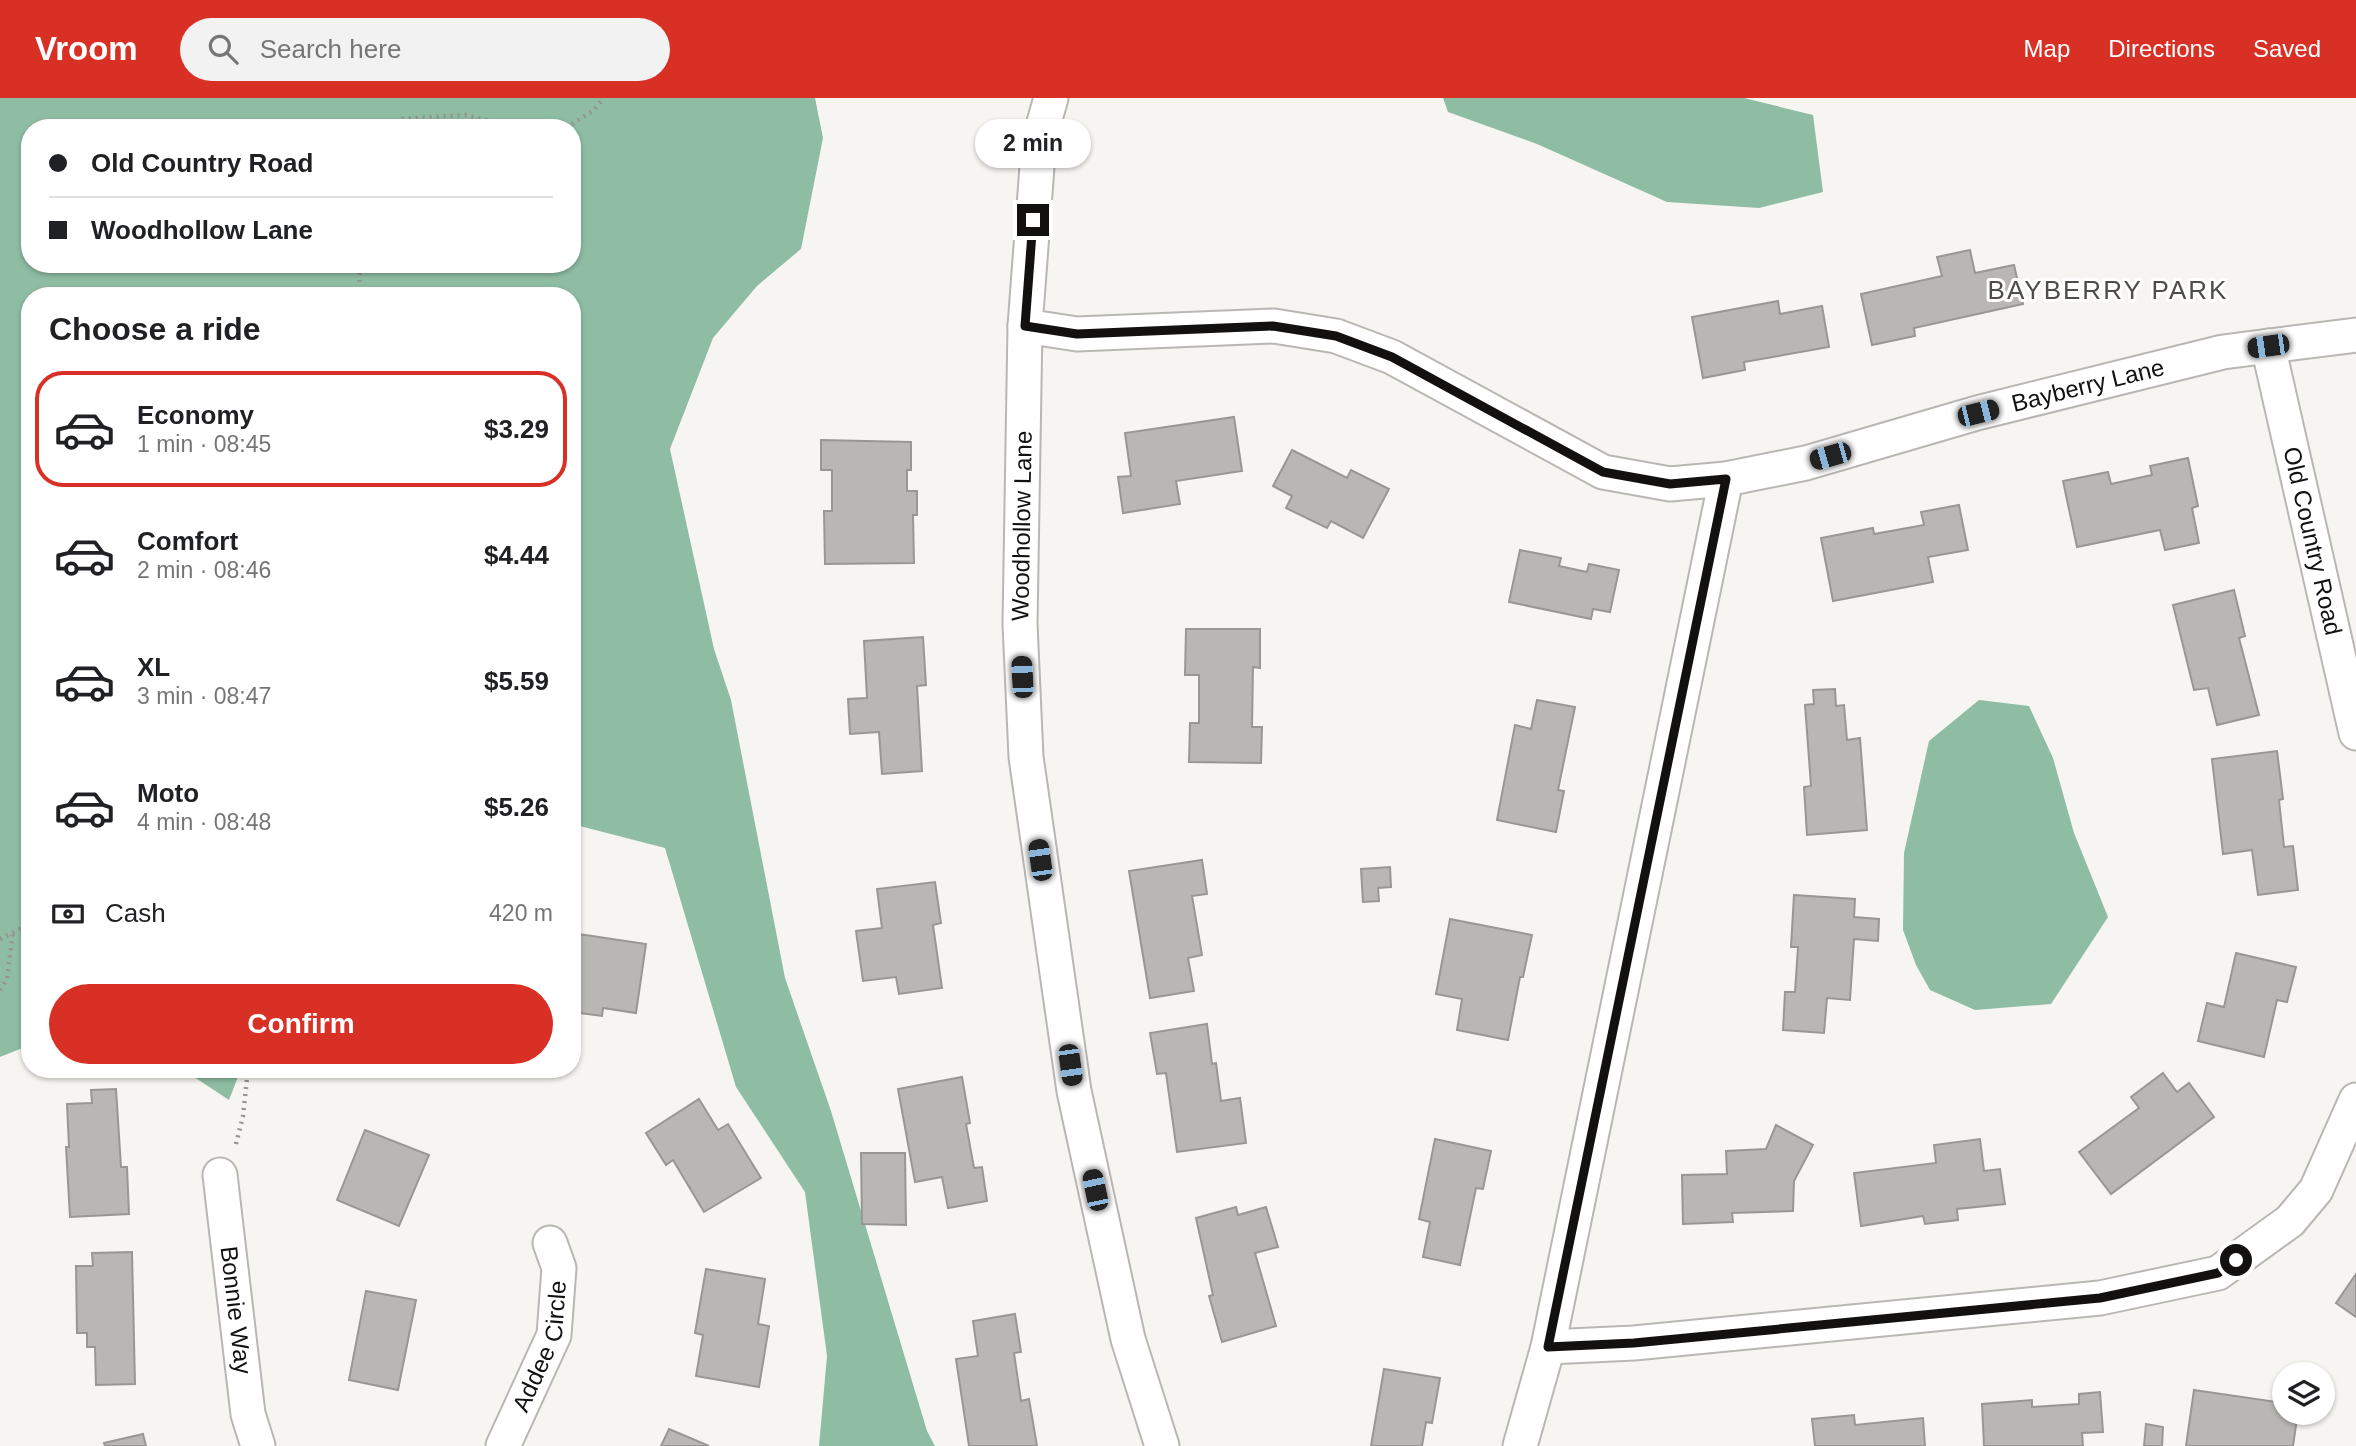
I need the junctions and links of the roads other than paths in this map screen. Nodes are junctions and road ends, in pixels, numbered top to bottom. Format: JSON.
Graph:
{"nodes":[{"id":1,"x":1051,"y":98,"type":"edge"},
{"id":2,"x":1025,"y":326,"type":"junction"},
{"id":3,"x":2356,"y":335,"type":"edge"},
{"id":4,"x":2268,"y":346,"type":"junction"},
{"id":5,"x":1726,"y":479,"type":"junction"},
{"id":6,"x":2356,"y":733,"type":"edge"},
{"id":7,"x":2356,"y":1100,"type":"edge"},
{"id":8,"x":227,"y":1163,"type":"road end"},
{"id":9,"x":550,"y":1243,"type":"dead end"},
{"id":10,"x":1548,"y":1347,"type":"junction"},
{"id":11,"x":258,"y":1446,"type":"edge"},
{"id":12,"x":503,"y":1446,"type":"edge"},
{"id":13,"x":1162,"y":1446,"type":"edge"},
{"id":14,"x":1520,"y":1446,"type":"edge"}],
"edges":[{"from":1,"to":2,"type":"street","name":"Woodhollow Lane"},
{"from":2,"to":5,"type":"street","name":"Bayberry Lane"},
{"from":2,"to":13,"type":"street","name":"Woodhollow Lane"},
{"from":3,"to":4,"type":"street","name":"Bayberry Lane"},
{"from":4,"to":5,"type":"street","name":"Bayberry Lane"},
{"from":4,"to":6,"type":"street","name":"Old Country Road"},
{"from":5,"to":10,"type":"street"},
{"from":7,"to":10,"type":"street"},
{"from":8,"to":11,"type":"street","name":"Bonnie Way"},
{"from":9,"to":12,"type":"street","name":"Addee Circle"},
{"from":10,"to":14,"type":"street"}]}
